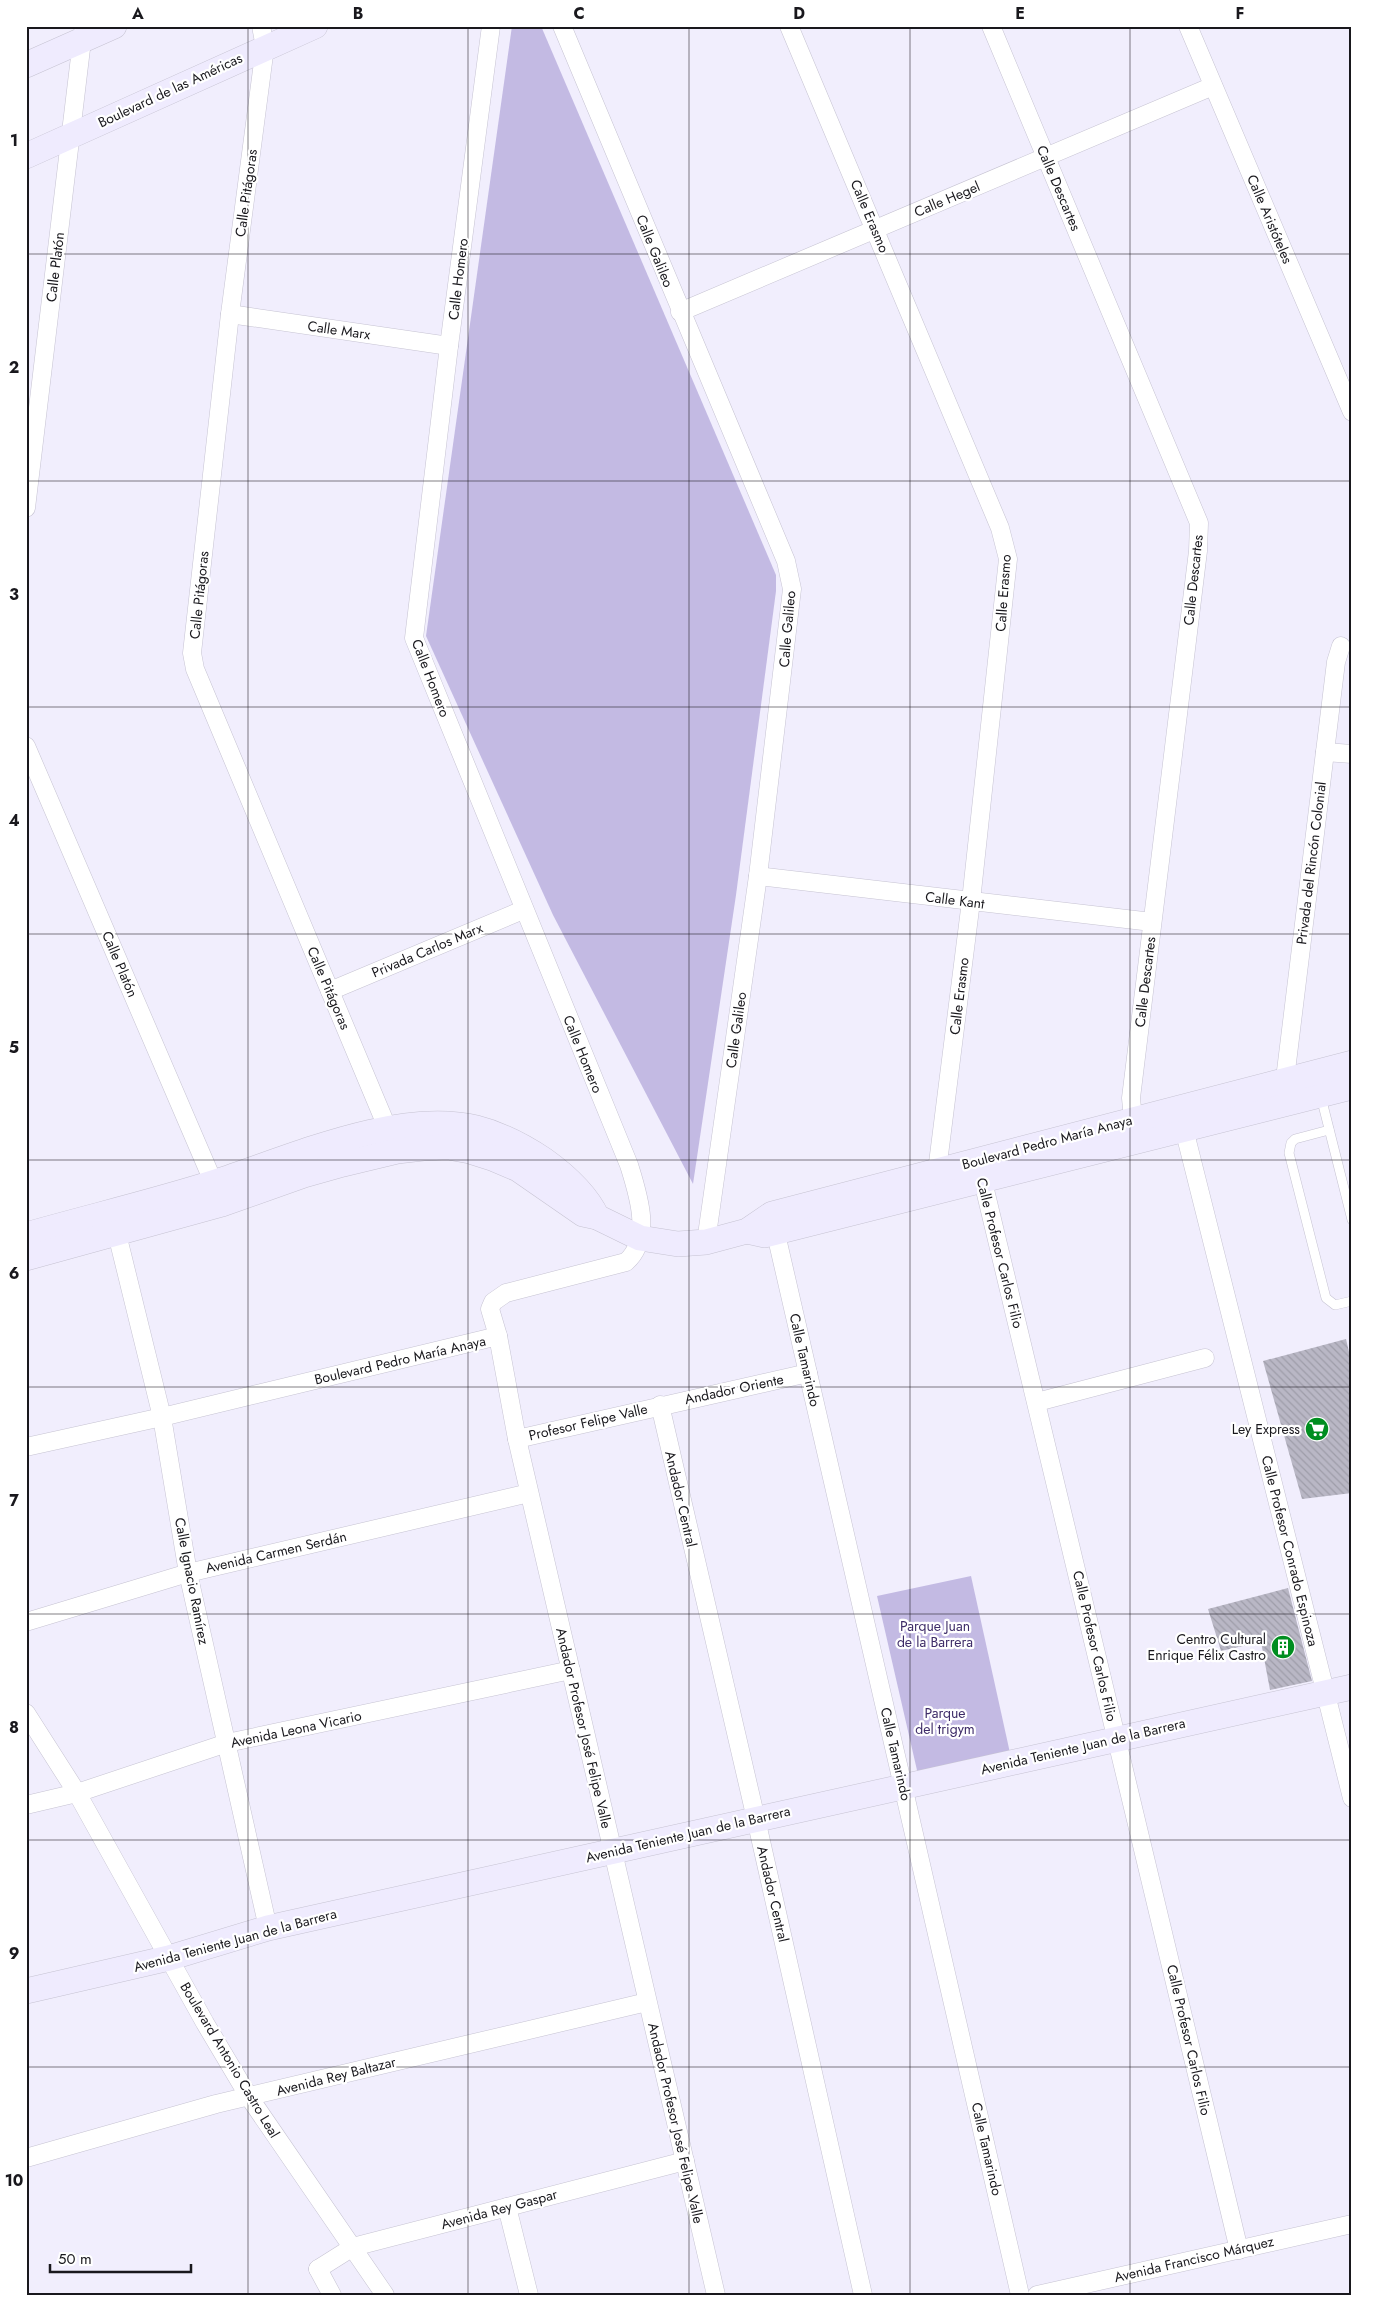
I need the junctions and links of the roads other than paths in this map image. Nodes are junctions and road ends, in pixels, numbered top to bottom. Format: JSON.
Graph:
{"nodes":[{"id":1,"x":114,"y":26,"type":"edge"},
{"id":2,"x":315,"y":26,"type":"edge"},
{"id":3,"x":491,"y":26,"type":"edge"},
{"id":4,"x":562,"y":26,"type":"edge"},
{"id":5,"x":789,"y":26,"type":"edge"},
{"id":6,"x":991,"y":26,"type":"edge"},
{"id":7,"x":1188,"y":26,"type":"edge"},
{"id":8,"x":84,"y":32,"type":"edge"},
{"id":9,"x":264,"y":36,"type":"edge"},
{"id":10,"x":26,"y":65,"type":"edge"},
{"id":11,"x":1213,"y":86,"type":"junction"},
{"id":12,"x":71,"y":136,"type":"junction"},
{"id":13,"x":26,"y":156,"type":"edge"},
{"id":14,"x":1046,"y":157,"type":"junction"},
{"id":15,"x":876,"y":229,"type":"junction"},
{"id":16,"x":680,"y":312,"type":"junction"},
{"id":17,"x":230,"y":314,"type":"junction"},
{"id":18,"x":449,"y":346,"type":"junction"},
{"id":19,"x":1352,"y":412,"type":"edge"},
{"id":20,"x":26,"y":508,"type":"edge"},
{"id":21,"x":1341,"y":646,"type":"dead end"},
{"id":22,"x":26,"y":746,"type":"edge"},
{"id":23,"x":1325,"y":752,"type":"junction"},
{"id":24,"x":1352,"y":754,"type":"edge"},
{"id":25,"x":758,"y":876,"type":"junction"},
{"id":26,"x":971,"y":902,"type":"junction"},
{"id":27,"x":523,"y":910,"type":"junction"},
{"id":28,"x":1152,"y":922,"type":"junction"},
{"id":29,"x":330,"y":991,"type":"junction"},
{"id":30,"x":1352,"y":1063,"type":"edge"},
{"id":31,"x":1285,"y":1080,"type":"junction"},
{"id":32,"x":1318,"y":1083,"type":"junction"},
{"id":33,"x":1352,"y":1087,"type":"edge"},
{"id":34,"x":1184,"y":1129,"type":"junction"},
{"id":35,"x":1134,"y":1130,"type":"junction"},
{"id":36,"x":1330,"y":1130,"type":"junction"},
{"id":37,"x":393,"y":1140,"type":"junction"},
{"id":38,"x":980,"y":1170,"type":"junction"},
{"id":39,"x":937,"y":1171,"type":"junction"},
{"id":40,"x":1352,"y":1176,"type":"edge"},
{"id":41,"x":1342,"y":1178,"type":"junction"},
{"id":42,"x":218,"y":1193,"type":"junction"},
{"id":43,"x":108,"y":1211,"type":"junction"},
{"id":44,"x":1352,"y":1220,"type":"edge"},
{"id":45,"x":774,"y":1223,"type":"junction"},
{"id":46,"x":117,"y":1234,"type":"junction"},
{"id":47,"x":26,"y":1235,"type":"edge"},
{"id":48,"x":640,"y":1238,"type":"junction"},
{"id":49,"x":706,"y":1242,"type":"junction"},
{"id":50,"x":26,"y":1258,"type":"edge"},
{"id":51,"x":1352,"y":1301,"type":"edge"},
{"id":52,"x":498,"y":1336,"type":"junction"},
{"id":53,"x":1205,"y":1358,"type":"dead end"},
{"id":54,"x":808,"y":1373,"type":"junction"},
{"id":55,"x":1037,"y":1402,"type":"junction"},
{"id":56,"x":660,"y":1405,"type":"junction"},
{"id":57,"x":162,"y":1417,"type":"junction"},
{"id":58,"x":517,"y":1440,"type":"junction"},
{"id":59,"x":26,"y":1447,"type":"edge"},
{"id":60,"x":529,"y":1492,"type":"junction"},
{"id":61,"x":188,"y":1573,"type":"junction"},
{"id":62,"x":26,"y":1622,"type":"edge"},
{"id":63,"x":571,"y":1670,"type":"junction"},
{"id":64,"x":1352,"y":1687,"type":"edge"},
{"id":65,"x":1325,"y":1692,"type":"junction"},
{"id":66,"x":26,"y":1713,"type":"edge"},
{"id":67,"x":1117,"y":1739,"type":"junction"},
{"id":68,"x":227,"y":1743,"type":"junction"},
{"id":69,"x":903,"y":1786,"type":"junction"},
{"id":70,"x":77,"y":1793,"type":"junction"},
{"id":71,"x":1352,"y":1798,"type":"edge"},
{"id":72,"x":26,"y":1805,"type":"edge"},
{"id":73,"x":756,"y":1819,"type":"junction"},
{"id":74,"x":613,"y":1851,"type":"junction"},
{"id":75,"x":268,"y":1928,"type":"junction"},
{"id":76,"x":170,"y":1958,"type":"junction"},
{"id":77,"x":26,"y":1991,"type":"edge"},
{"id":78,"x":647,"y":2002,"type":"junction"},
{"id":79,"x":249,"y":2097,"type":"junction"},
{"id":80,"x":26,"y":2158,"type":"edge"},
{"id":81,"x":685,"y":2161,"type":"junction"},
{"id":82,"x":507,"y":2207,"type":"junction"},
{"id":83,"x":1352,"y":2224,"type":"edge"},
{"id":84,"x":353,"y":2247,"type":"junction"},
{"id":85,"x":1239,"y":2250,"type":"junction"},
{"id":86,"x":318,"y":2269,"type":"junction"},
{"id":87,"x":321,"y":2295,"type":"edge"},
{"id":88,"x":332,"y":2295,"type":"edge"},
{"id":89,"x":385,"y":2295,"type":"edge"},
{"id":90,"x":529,"y":2295,"type":"edge"},
{"id":91,"x":716,"y":2295,"type":"edge"},
{"id":92,"x":863,"y":2295,"type":"edge"},
{"id":93,"x":1020,"y":2295,"type":"edge"},
{"id":94,"x":1037,"y":2295,"type":"edge"}],
"edges":[{"from":1,"to":8,"type":"street"},
{"from":2,"to":9,"type":"street","name":"Boulevard de las Américas"},
{"from":3,"to":18,"type":"street","name":"Calle Homero"},
{"from":4,"to":16,"type":"street","name":"Calle Galileo"},
{"from":5,"to":15,"type":"street","name":"Calle Erasmo"},
{"from":6,"to":14,"type":"street","name":"Calle Descartes"},
{"from":7,"to":11,"type":"street","name":"Calle Aristóteles"},
{"from":8,"to":10,"type":"street"},
{"from":8,"to":12,"type":"street","name":"Calle Platón"},
{"from":9,"to":12,"type":"street","name":"Boulevard de las Américas"},
{"from":9,"to":17,"type":"street","name":"Calle Pitágoras"},
{"from":11,"to":14,"type":"street","name":"Calle Hegel"},
{"from":11,"to":19,"type":"street","name":"Calle Aristóteles"},
{"from":12,"to":13,"type":"street","name":"Boulevard de las Américas"},
{"from":12,"to":20,"type":"street","name":"Calle Platón"},
{"from":14,"to":15,"type":"street","name":"Calle Hegel"},
{"from":14,"to":28,"type":"street","name":"Calle Descartes"},
{"from":15,"to":16,"type":"street","name":"Calle Hegel"},
{"from":15,"to":26,"type":"street","name":"Calle Erasmo"},
{"from":16,"to":25,"type":"street","name":"Calle Galileo"},
{"from":17,"to":18,"type":"street","name":"Calle Marx"},
{"from":17,"to":29,"type":"street","name":"Calle Pitágoras"},
{"from":18,"to":27,"type":"street","name":"Calle Homero"},
{"from":21,"to":23,"type":"street","name":"Privada del Rincón Colonial"},
{"from":22,"to":42,"type":"street","name":"Calle Platón"},
{"from":23,"to":24,"type":"street"},
{"from":23,"to":31,"type":"street","name":"Privada del Rincón Colonial"},
{"from":25,"to":26,"type":"street","name":"Calle Kant"},
{"from":25,"to":49,"type":"street","name":"Calle Galileo"},
{"from":26,"to":28,"type":"street","name":"Calle Kant"},
{"from":26,"to":39,"type":"street","name":"Calle Erasmo"},
{"from":27,"to":29,"type":"street","name":"Privada Carlos Marx"},
{"from":27,"to":48,"type":"street","name":"Calle Homero"},
{"from":28,"to":35,"type":"street","name":"Calle Descartes"},
{"from":29,"to":37,"type":"street","name":"Calle Pitágoras"},
{"from":30,"to":32,"type":"street","name":"Boulevard Pedro María Anaya"},
{"from":31,"to":32,"type":"street","name":"Boulevard Pedro María Anaya"},
{"from":31,"to":35,"type":"street","name":"Boulevard Pedro María Anaya"},
{"from":32,"to":33,"type":"street","name":"Boulevard Pedro María Anaya"},
{"from":32,"to":34,"type":"street","name":"Boulevard Pedro María Anaya"},
{"from":32,"to":36,"type":"lane"},
{"from":34,"to":35,"type":"street","name":"Boulevard Pedro María Anaya"},
{"from":34,"to":65,"type":"street","name":"Calle Profesor Conrado Espinoza"},
{"from":35,"to":38,"type":"street","name":"Boulevard Pedro María Anaya"},
{"from":36,"to":41,"type":"lane"},
{"from":36,"to":51,"type":"lane"},
{"from":37,"to":42,"type":"street"},
{"from":37,"to":48,"type":"street"},
{"from":38,"to":39,"type":"street","name":"Boulevard Pedro María Anaya"},
{"from":38,"to":45,"type":"street","name":"Boulevard Pedro María Anaya"},
{"from":38,"to":55,"type":"street","name":"Calle Profesor Carlos Filio"},
{"from":39,"to":45,"type":"street","name":"Boulevard Pedro María Anaya"},
{"from":40,"to":41,"type":"lane"},
{"from":41,"to":44,"type":"lane"},
{"from":42,"to":43,"type":"street"},
{"from":42,"to":46,"type":"street"},
{"from":43,"to":46,"type":"street","name":"Calle Ignacio Ramírez"},
{"from":43,"to":47,"type":"street"},
{"from":45,"to":49,"type":"street","name":"Boulevard Pedro María Anaya"},
{"from":45,"to":54,"type":"street","name":"Calle Tamarindo"},
{"from":46,"to":50,"type":"street"},
{"from":46,"to":57,"type":"street","name":"Calle Ignacio Ramírez"},
{"from":48,"to":49,"type":"street","name":"Boulevard Pedro María Anaya"},
{"from":48,"to":52,"type":"street","name":"Boulevard Pedro María Anaya"},
{"from":52,"to":57,"type":"street","name":"Boulevard Pedro María Anaya"},
{"from":52,"to":58,"type":"street","name":"Andador Profesor José Felipe Valle"},
{"from":53,"to":55,"type":"street"},
{"from":54,"to":56,"type":"street","name":"Andador Oriente"},
{"from":54,"to":69,"type":"street","name":"Calle Tamarindo"},
{"from":55,"to":67,"type":"street","name":"Calle Profesor Carlos Filio"},
{"from":56,"to":58,"type":"street","name":"Profesor Felipe Valle"},
{"from":56,"to":73,"type":"street","name":"Andador Central"},
{"from":57,"to":59,"type":"street","name":"Boulevard Pedro María Anaya"},
{"from":57,"to":61,"type":"street","name":"Calle Ignacio Ramírez"},
{"from":58,"to":60,"type":"street","name":"Andador Profesor José Felipe Valle"},
{"from":60,"to":61,"type":"street","name":"Avenida Carmen Serdán"},
{"from":60,"to":63,"type":"street","name":"Andador Profesor José Felipe Valle"},
{"from":61,"to":62,"type":"street","name":"Avenida Carmen Serdán"},
{"from":61,"to":68,"type":"street","name":"Calle Ignacio Ramírez"},
{"from":63,"to":68,"type":"street","name":"Avenida Leona Vicario"},
{"from":63,"to":74,"type":"street","name":"Andador Profesor José Felipe Valle"},
{"from":64,"to":65,"type":"street","name":"Avenida Teniente Juan de la Barrera"},
{"from":65,"to":67,"type":"street","name":"Avenida Teniente Juan de la Barrera"},
{"from":65,"to":71,"type":"street","name":"Calle Profesor Conrado Espinoza"},
{"from":66,"to":70,"type":"street","name":"Boulevard Antonio Castro Leal"},
{"from":67,"to":69,"type":"street","name":"Avenida Teniente Juan de la Barrera"},
{"from":67,"to":85,"type":"street","name":"Calle Profesor Carlos Filio"},
{"from":68,"to":70,"type":"street","name":"Avenida Leona Vicario"},
{"from":68,"to":75,"type":"street","name":"Calle Ignacio Ramírez"},
{"from":69,"to":73,"type":"street","name":"Avenida Teniente Juan de la Barrera"},
{"from":69,"to":93,"type":"street","name":"Calle Tamarindo"},
{"from":70,"to":72,"type":"street","name":"Avenida Leona Vicario"},
{"from":70,"to":76,"type":"street","name":"Boulevard Antonio Castro Leal"},
{"from":73,"to":74,"type":"street","name":"Avenida Teniente Juan de la Barrera"},
{"from":73,"to":92,"type":"street","name":"Andador Central"},
{"from":74,"to":75,"type":"street","name":"Avenida Teniente Juan de la Barrera"},
{"from":74,"to":78,"type":"street","name":"Andador Profesor José Felipe Valle"},
{"from":75,"to":76,"type":"street","name":"Avenida Teniente Juan de la Barrera"},
{"from":76,"to":77,"type":"street","name":"Avenida Teniente Juan de la Barrera"},
{"from":76,"to":79,"type":"street","name":"Boulevard Antonio Castro Leal"},
{"from":78,"to":79,"type":"street","name":"Avenida Rey Baltazar"},
{"from":78,"to":81,"type":"street","name":"Andador Profesor José Felipe Valle"},
{"from":79,"to":80,"type":"street","name":"Avenida Rey Baltazar"},
{"from":79,"to":84,"type":"street","name":"Boulevard Antonio Castro Leal"},
{"from":81,"to":82,"type":"street","name":"Avenida Rey Gaspar"},
{"from":81,"to":91,"type":"street","name":"Andador Profesor José Felipe Valle"},
{"from":82,"to":84,"type":"street","name":"Avenida Rey Gaspar"},
{"from":82,"to":90,"type":"street"},
{"from":83,"to":85,"type":"street","name":"Avenida Francisco Márquez"},
{"from":84,"to":86,"type":"street","name":"Avenida Rey Gaspar"},
{"from":84,"to":89,"type":"street","name":"Boulevard Antonio Castro Leal"},
{"from":85,"to":94,"type":"street","name":"Avenida Francisco Márquez"},
{"from":86,"to":87,"type":"street"},
{"from":86,"to":88,"type":"street"}]}
